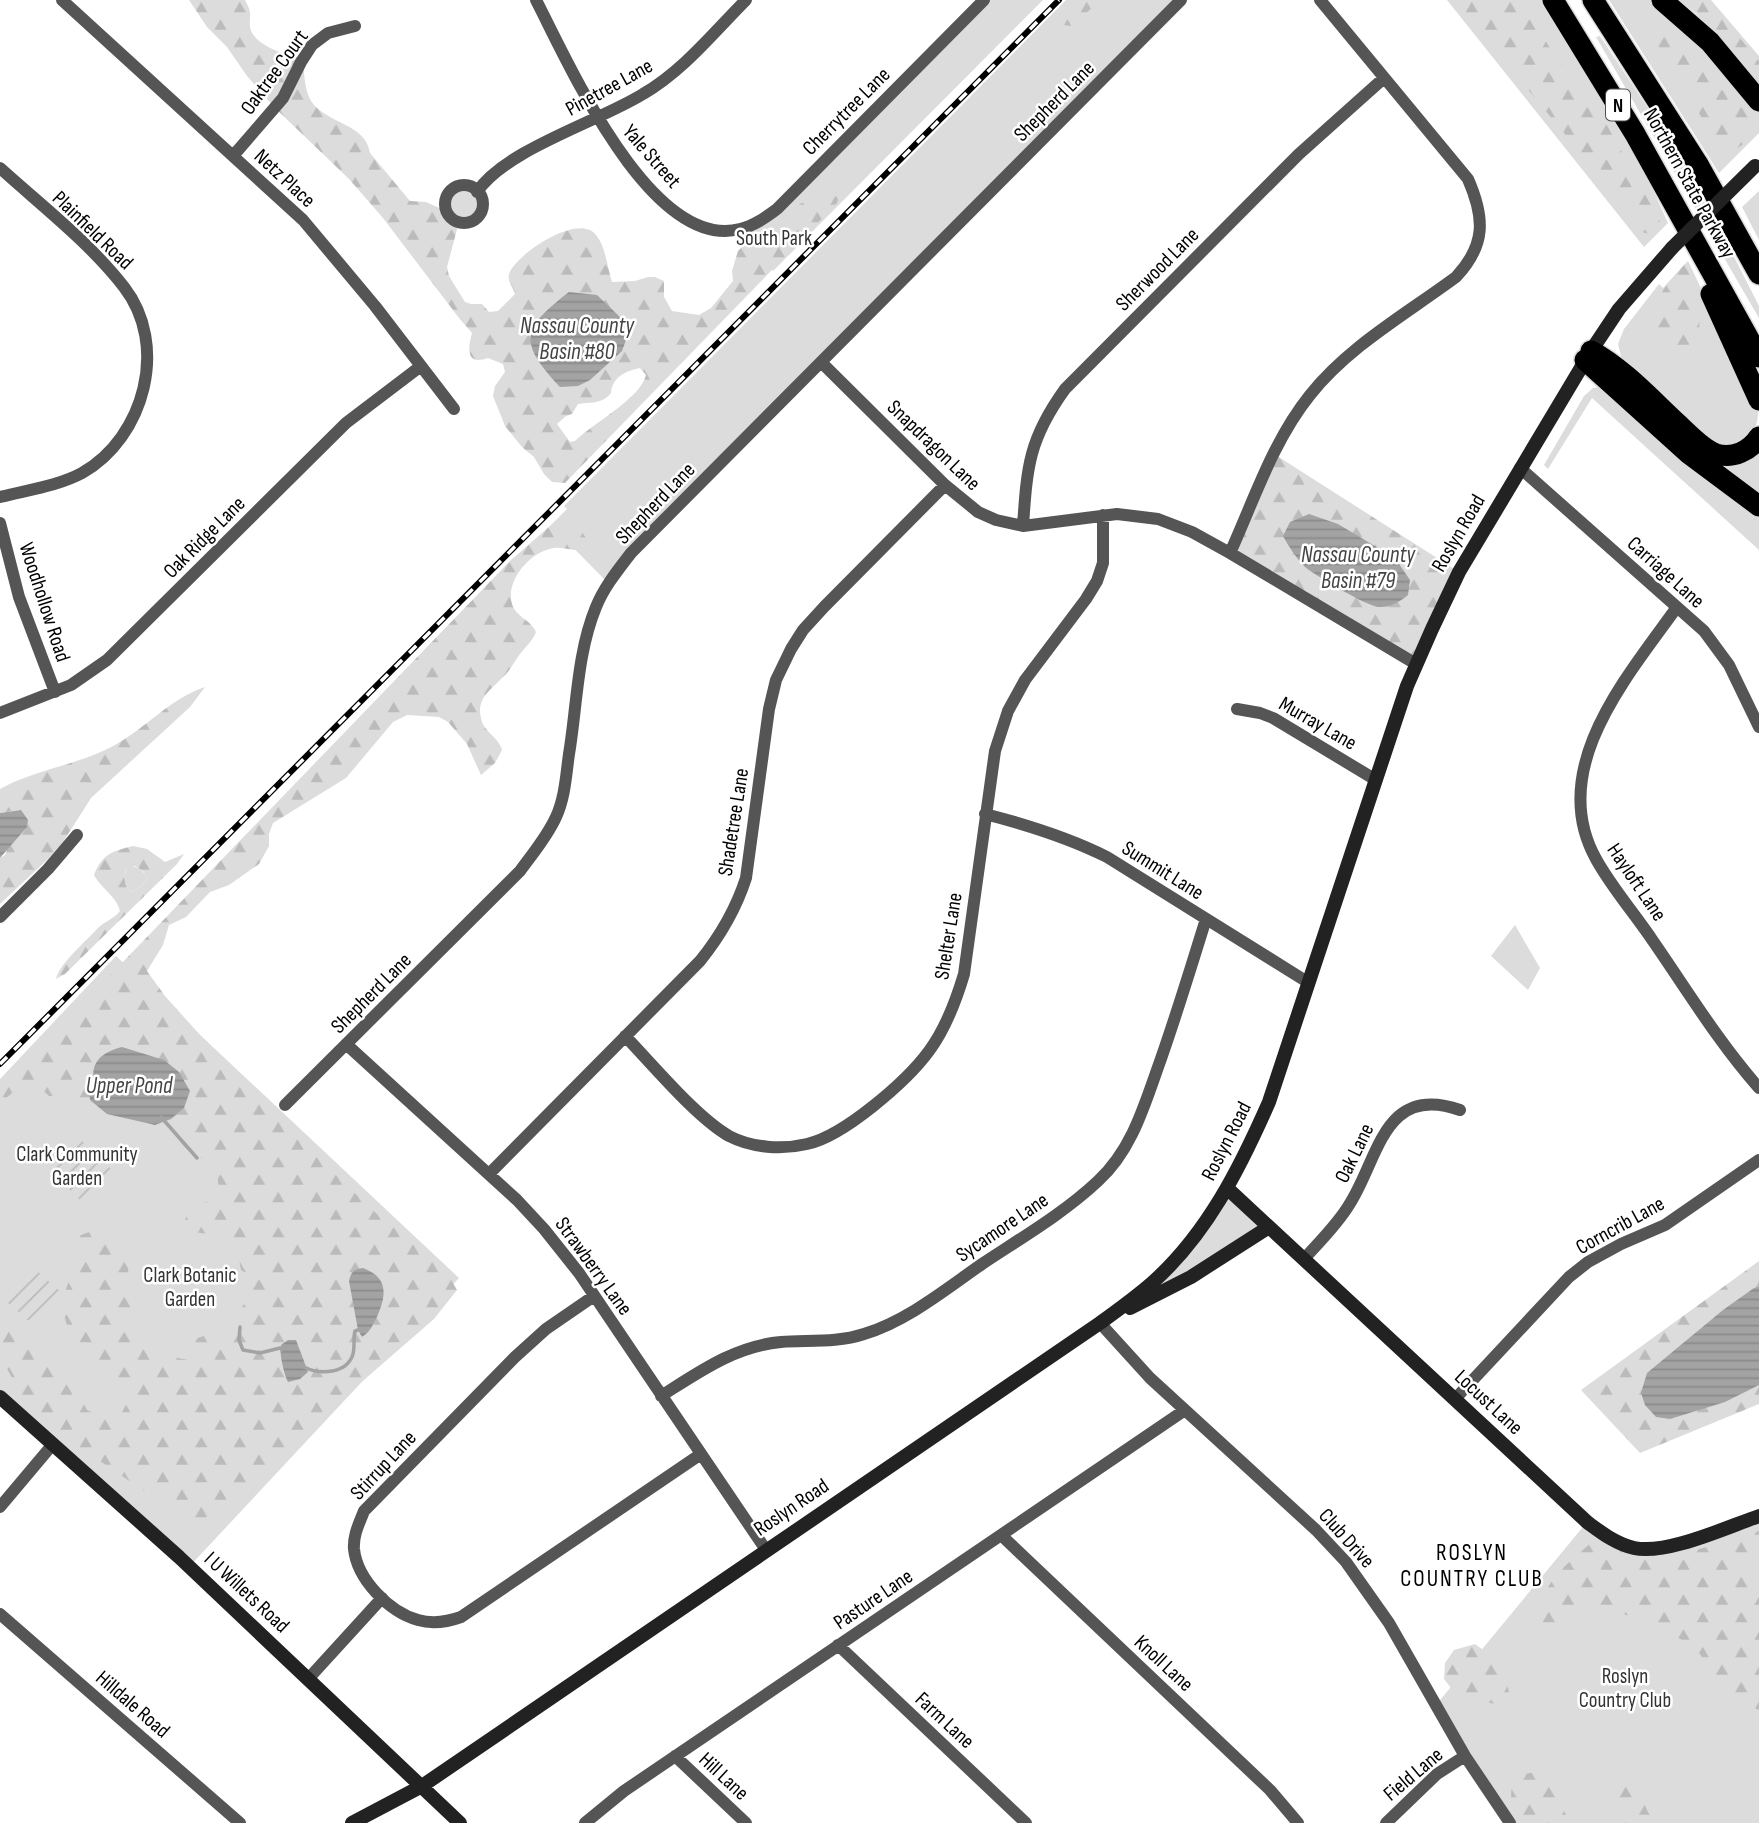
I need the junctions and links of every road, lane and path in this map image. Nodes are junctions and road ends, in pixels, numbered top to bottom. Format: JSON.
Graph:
{"nodes":[{"id":1,"x":62,"y":0,"type":"edge"},
{"id":2,"x":536,"y":0,"type":"edge"},
{"id":3,"x":747,"y":0,"type":"edge"},
{"id":4,"x":984,"y":0,"type":"edge"},
{"id":5,"x":1181,"y":0,"type":"edge"},
{"id":6,"x":1320,"y":0,"type":"edge"},
{"id":7,"x":1553,"y":0,"type":"edge"},
{"id":8,"x":1593,"y":0,"type":"edge"},
{"id":9,"x":1662,"y":0,"type":"edge"},
{"id":10,"x":355,"y":26,"type":"dead end"},
{"id":11,"x":1384,"y":78,"type":"junction"},
{"id":12,"x":1759,"y":101,"type":"edge"},
{"id":13,"x":597,"y":117,"type":"junction"},
{"id":14,"x":233,"y":156,"type":"junction"},
{"id":15,"x":1757,"y":164,"type":"edge"},
{"id":16,"x":0,"y":168,"type":"edge"},
{"id":17,"x":478,"y":192,"type":"dead end"},
{"id":18,"x":726,"y":230,"type":"joint"},
{"id":19,"x":1699,"y":248,"type":"junction"},
{"id":20,"x":1759,"y":274,"type":"edge"},
{"id":21,"x":1588,"y":356,"type":"junction"},
{"id":22,"x":1759,"y":357,"type":"edge"},
{"id":23,"x":821,"y":362,"type":"junction"},
{"id":24,"x":421,"y":366,"type":"junction"},
{"id":25,"x":1759,"y":400,"type":"edge"},
{"id":26,"x":454,"y":409,"type":"dead end"},
{"id":27,"x":1759,"y":437,"type":"edge"},
{"id":28,"x":1520,"y":468,"type":"junction"},
{"id":29,"x":945,"y":485,"type":"junction"},
{"id":30,"x":0,"y":497,"type":"edge"},
{"id":31,"x":1759,"y":506,"type":"edge"},
{"id":32,"x":1103,"y":514,"type":"junction"},
{"id":33,"x":0,"y":523,"type":"edge"},
{"id":34,"x":1023,"y":526,"type":"junction"},
{"id":35,"x":1230,"y":553,"type":"junction"},
{"id":36,"x":1677,"y":607,"type":"junction"},
{"id":37,"x":1416,"y":664,"type":"junction"},
{"id":38,"x":55,"y":692,"type":"junction"},
{"id":39,"x":1237,"y":709,"type":"dead end"},
{"id":40,"x":0,"y":713,"type":"edge"},
{"id":41,"x":1759,"y":727,"type":"edge"},
{"id":42,"x":1376,"y":780,"type":"junction"},
{"id":43,"x":985,"y":814,"type":"junction"},
{"id":44,"x":77,"y":835,"type":"dead end"},
{"id":45,"x":0,"y":917,"type":"edge"},
{"id":46,"x":1206,"y":919,"type":"junction"},
{"id":47,"x":1309,"y":983,"type":"junction"},
{"id":48,"x":625,"y":1036,"type":"junction"},
{"id":49,"x":346,"y":1044,"type":"junction"},
{"id":50,"x":1759,"y":1088,"type":"edge"},
{"id":51,"x":285,"y":1105,"type":"dead end"},
{"id":52,"x":1460,"y":1110,"type":"dead end"},
{"id":53,"x":1759,"y":1160,"type":"edge"},
{"id":54,"x":489,"y":1174,"type":"junction"},
{"id":55,"x":1227,"y":1188,"type":"junction"},
{"id":56,"x":1269,"y":1227,"type":"junction"},
{"id":57,"x":1304,"y":1259,"type":"junction"},
{"id":58,"x":594,"y":1296,"type":"junction"},
{"id":59,"x":1100,"y":1323,"type":"junction"},
{"id":60,"x":662,"y":1396,"type":"junction"},
{"id":61,"x":0,"y":1397,"type":"edge"},
{"id":62,"x":1455,"y":1399,"type":"junction"},
{"id":63,"x":1185,"y":1410,"type":"junction"},
{"id":64,"x":53,"y":1444,"type":"junction"},
{"id":65,"x":701,"y":1454,"type":"junction"},
{"id":66,"x":0,"y":1507,"type":"edge"},
{"id":67,"x":1759,"y":1517,"type":"edge"},
{"id":68,"x":1001,"y":1535,"type":"junction"},
{"id":69,"x":766,"y":1550,"type":"junction"},
{"id":70,"x":382,"y":1598,"type":"junction"},
{"id":71,"x":0,"y":1614,"type":"edge"},
{"id":72,"x":838,"y":1645,"type":"junction"},
{"id":73,"x":309,"y":1678,"type":"junction"},
{"id":74,"x":675,"y":1756,"type":"junction"},
{"id":75,"x":1465,"y":1756,"type":"junction"},
{"id":76,"x":422,"y":1786,"type":"junction"},
{"id":77,"x":240,"y":1823,"type":"edge"},
{"id":78,"x":352,"y":1823,"type":"edge"},
{"id":79,"x":460,"y":1823,"type":"edge"},
{"id":80,"x":584,"y":1823,"type":"edge"},
{"id":81,"x":746,"y":1823,"type":"edge"},
{"id":82,"x":1026,"y":1823,"type":"edge"},
{"id":83,"x":1298,"y":1823,"type":"edge"},
{"id":84,"x":1386,"y":1823,"type":"edge"},
{"id":85,"x":1510,"y":1823,"type":"edge"}],
"edges":[{"from":1,"to":14,"type":"street","name":"Netz Place"},
{"from":2,"to":13,"type":"street","name":"Yale Street"},
{"from":3,"to":13,"type":"street","name":"Pinetree Lane"},
{"from":4,"to":18,"type":"street","name":"Cherrytree Lane"},
{"from":5,"to":23,"type":"street","name":"Shepherd Lane"},
{"from":6,"to":11,"type":"street"},
{"from":7,"to":19,"type":"highway","name":"Northern State Parkway","number":"N"},
{"from":8,"to":20,"type":"highway","name":"Northern State Parkway","number":"N"},
{"from":9,"to":12,"type":"highway"},
{"from":10,"to":14,"type":"street","name":"Oaktree Court"},
{"from":11,"to":34,"type":"street","name":"Sherwood Lane"},
{"from":11,"to":35,"type":"street"},
{"from":13,"to":17,"type":"street","name":"Pinetree Lane"},
{"from":13,"to":18,"type":"street","name":"Yale Street"},
{"from":14,"to":24,"type":"street","name":"Netz Place"},
{"from":15,"to":21,"type":"main road","name":"Roslyn Road","bridge":true},
{"from":16,"to":30,"type":"street","name":"Plainfield Road"},
{"from":19,"to":22,"type":"highway","name":"Northern State Parkway","number":"N"},
{"from":19,"to":25,"type":"highway"},
{"from":21,"to":27,"type":"highway"},
{"from":21,"to":28,"type":"main road","name":"Roslyn Road"},
{"from":21,"to":31,"type":"highway"},
{"from":23,"to":29,"type":"street","name":"Snapdragon Lane"},
{"from":23,"to":49,"type":"street","name":"Shepherd Lane"},
{"from":24,"to":26,"type":"street","name":"Netz Place"},
{"from":24,"to":38,"type":"street","name":"Oak Ridge Lane"},
{"from":28,"to":36,"type":"street","name":"Carriage Lane"},
{"from":28,"to":37,"type":"main road","name":"Roslyn Road"},
{"from":29,"to":34,"type":"street","name":"Snapdragon Lane"},
{"from":29,"to":48,"type":"street","name":"Shadetree Lane"},
{"from":32,"to":34,"type":"street","name":"Snapdragon Lane"},
{"from":32,"to":35,"type":"street","name":"Snapdragon Lane"},
{"from":32,"to":43,"type":"street","name":"Shelter Lane"},
{"from":33,"to":38,"type":"street","name":"Woodhollow Road"},
{"from":35,"to":37,"type":"street","name":"Snapdragon Lane"},
{"from":36,"to":41,"type":"street","name":"Carriage Lane"},
{"from":36,"to":50,"type":"street","name":"Hayloft Lane"},
{"from":37,"to":42,"type":"main road","name":"Roslyn Road"},
{"from":38,"to":40,"type":"street","name":"Oak Ridge Lane"},
{"from":39,"to":42,"type":"street","name":"Murray Lane"},
{"from":42,"to":47,"type":"main road","name":"Roslyn Road"},
{"from":43,"to":46,"type":"street","name":"Summit Lane"},
{"from":43,"to":48,"type":"street","name":"Shelter Lane"},
{"from":44,"to":45,"type":"street"},
{"from":46,"to":47,"type":"street","name":"Summit Lane"},
{"from":46,"to":60,"type":"street","name":"Sycamore Lane"},
{"from":47,"to":55,"type":"main road","name":"Roslyn Road"},
{"from":48,"to":54,"type":"street","name":"Shadetree Lane"},
{"from":49,"to":51,"type":"street","name":"Shepherd Lane"},
{"from":49,"to":54,"type":"street","name":"Strawberry Lane"},
{"from":52,"to":57,"type":"street","name":"Oak Lane"},
{"from":53,"to":62,"type":"street","name":"Corncrib Lane"},
{"from":54,"to":58,"type":"street","name":"Strawberry Lane"},
{"from":55,"to":56,"type":"main road","name":"Locust Lane"},
{"from":55,"to":59,"type":"main road","name":"Roslyn Road"},
{"from":56,"to":57,"type":"main road","name":"Locust Lane"},
{"from":56,"to":59,"type":"main road"},
{"from":57,"to":62,"type":"main road","name":"Locust Lane"},
{"from":58,"to":60,"type":"street","name":"Strawberry Lane"},
{"from":58,"to":70,"type":"street","name":"Stirrup Lane"},
{"from":59,"to":63,"type":"street","name":"Club Drive"},
{"from":59,"to":69,"type":"main road","name":"Roslyn Road"},
{"from":60,"to":65,"type":"street","name":"Strawberry Lane"},
{"from":61,"to":64,"type":"main road","name":"I U Willets Road"},
{"from":62,"to":67,"type":"main road","name":"Locust Lane"},
{"from":63,"to":68,"type":"street","name":"Pasture Lane"},
{"from":63,"to":75,"type":"street","name":"Club Drive"},
{"from":64,"to":66,"type":"street"},
{"from":64,"to":73,"type":"main road","name":"I U Willets Road"},
{"from":65,"to":69,"type":"street","name":"Strawberry Lane"},
{"from":65,"to":70,"type":"street","name":"Stirrup Lane"},
{"from":68,"to":72,"type":"street","name":"Pasture Lane"},
{"from":68,"to":83,"type":"street","name":"Knoll Lane"},
{"from":69,"to":76,"type":"main road","name":"Roslyn Road"},
{"from":70,"to":73,"type":"street"},
{"from":71,"to":77,"type":"street","name":"Hilldale Road"},
{"from":72,"to":74,"type":"street","name":"Pasture Lane"},
{"from":72,"to":82,"type":"street","name":"Farm Lane"},
{"from":73,"to":76,"type":"main road","name":"I U Willets Road"},
{"from":74,"to":80,"type":"street","name":"Pasture Lane"},
{"from":74,"to":81,"type":"street","name":"Hill Lane"},
{"from":75,"to":84,"type":"street","name":"Field Lane"},
{"from":75,"to":85,"type":"street","name":"Club Drive"},
{"from":76,"to":78,"type":"main road","name":"Roslyn Road"},
{"from":76,"to":79,"type":"main road","name":"I U Willets Road"}]}
